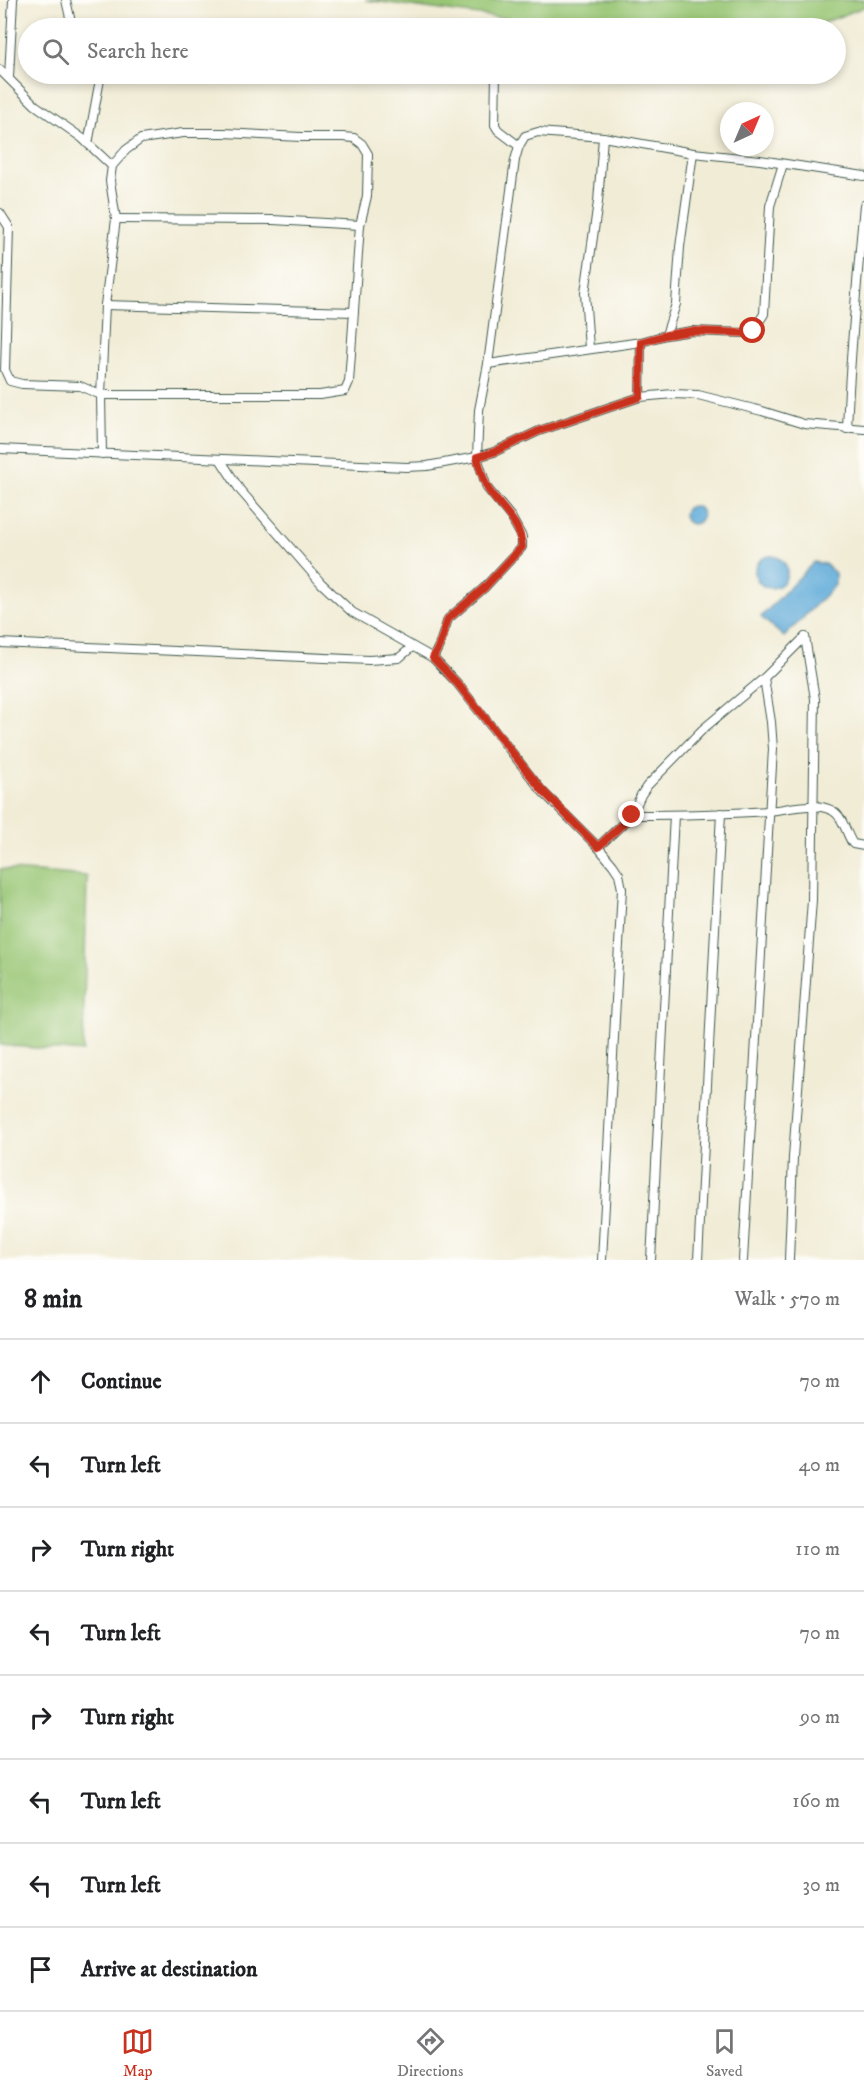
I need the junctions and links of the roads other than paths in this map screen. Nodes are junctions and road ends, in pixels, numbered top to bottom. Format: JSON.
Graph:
{"nodes":[{"id":1,"x":13,"y":0,"type":"edge"},
{"id":2,"x":66,"y":0,"type":"edge"},
{"id":3,"x":70,"y":18,"type":"edge"},
{"id":4,"x":0,"y":69,"type":"edge"},
{"id":5,"x":9,"y":77,"type":"junction"},
{"id":6,"x":99,"y":84,"type":"edge"},
{"id":7,"x":496,"y":84,"type":"edge"},
{"id":8,"x":603,"y":136,"type":"junction"},
{"id":9,"x":88,"y":144,"type":"junction"},
{"id":10,"x":519,"y":146,"type":"junction"},
{"id":11,"x":693,"y":153,"type":"junction"},
{"id":12,"x":783,"y":164,"type":"junction"},
{"id":13,"x":112,"y":166,"type":"junction"},
{"id":14,"x":864,"y":176,"type":"edge"},
{"id":15,"x":864,"y":205,"type":"edge"},
{"id":16,"x":0,"y":213,"type":"edge"},
{"id":17,"x":116,"y":219,"type":"junction"},
{"id":18,"x":360,"y":225,"type":"junction"},
{"id":19,"x":861,"y":278,"type":"edge"},
{"id":20,"x":3,"y":300,"type":"edge"},
{"id":21,"x":105,"y":305,"type":"junction"},
{"id":22,"x":354,"y":312,"type":"junction"},
{"id":23,"x":666,"y":335,"type":"junction"},
{"id":24,"x":641,"y":342,"type":"junction"},
{"id":25,"x":589,"y":348,"type":"junction"},
{"id":26,"x":488,"y":364,"type":"junction"},
{"id":27,"x":101,"y":395,"type":"junction"},
{"id":28,"x":640,"y":397,"type":"junction"},
{"id":29,"x":847,"y":429,"type":"junction"},
{"id":30,"x":864,"y":429,"type":"edge"},
{"id":31,"x":0,"y":449,"type":"edge"},
{"id":32,"x":102,"y":454,"type":"junction"},
{"id":33,"x":477,"y":457,"type":"junction"},
{"id":34,"x":220,"y":459,"type":"junction"},
{"id":35,"x":0,"y":643,"type":"edge"},
{"id":36,"x":412,"y":647,"type":"junction"},
{"id":37,"x":433,"y":658,"type":"junction"},
{"id":38,"x":764,"y":678,"type":"junction"},
{"id":39,"x":814,"y":807,"type":"junction"},
{"id":40,"x":770,"y":811,"type":"junction"},
{"id":41,"x":721,"y":813,"type":"junction"},
{"id":42,"x":632,"y":815,"type":"junction"},
{"id":43,"x":674,"y":815,"type":"junction"},
{"id":44,"x":864,"y":846,"type":"edge"},
{"id":45,"x":598,"y":847,"type":"junction"},
{"id":46,"x":602,"y":1260,"type":"edge"},
{"id":47,"x":651,"y":1260,"type":"edge"},
{"id":48,"x":698,"y":1260,"type":"edge"},
{"id":49,"x":743,"y":1260,"type":"edge"},
{"id":50,"x":789,"y":1260,"type":"edge"}],
"edges":[{"from":1,"to":5,"type":"street"},
{"from":2,"to":3,"type":"street"},
{"from":4,"to":5,"type":"street"},
{"from":5,"to":9,"type":"street"},
{"from":6,"to":9,"type":"street"},
{"from":7,"to":10,"type":"street"},
{"from":8,"to":10,"type":"street"},
{"from":8,"to":11,"type":"street"},
{"from":8,"to":25,"type":"street"},
{"from":9,"to":13,"type":"street"},
{"from":10,"to":26,"type":"street"},
{"from":11,"to":12,"type":"street"},
{"from":11,"to":23,"type":"street"},
{"from":12,"to":14,"type":"street"},
{"from":12,"to":23,"type":"street"},
{"from":13,"to":17,"type":"street"},
{"from":13,"to":18,"type":"street"},
{"from":15,"to":19,"type":"street"},
{"from":16,"to":20,"type":"street"},
{"from":17,"to":18,"type":"street"},
{"from":17,"to":21,"type":"street"},
{"from":18,"to":22,"type":"street"},
{"from":19,"to":29,"type":"street"},
{"from":20,"to":27,"type":"street"},
{"from":21,"to":22,"type":"street"},
{"from":21,"to":27,"type":"street"},
{"from":22,"to":27,"type":"street"},
{"from":23,"to":24,"type":"street"},
{"from":24,"to":25,"type":"street"},
{"from":24,"to":28,"type":"street"},
{"from":25,"to":26,"type":"street"},
{"from":26,"to":33,"type":"street"},
{"from":27,"to":32,"type":"street"},
{"from":28,"to":29,"type":"street"},
{"from":28,"to":33,"type":"street"},
{"from":29,"to":30,"type":"street"},
{"from":31,"to":32,"type":"street"},
{"from":32,"to":34,"type":"street"},
{"from":33,"to":34,"type":"street"},
{"from":33,"to":37,"type":"street"},
{"from":34,"to":36,"type":"street"},
{"from":35,"to":36,"type":"street"},
{"from":36,"to":37,"type":"street"},
{"from":37,"to":45,"type":"street"},
{"from":38,"to":39,"type":"street"},
{"from":38,"to":40,"type":"street"},
{"from":38,"to":42,"type":"street"},
{"from":39,"to":40,"type":"street"},
{"from":39,"to":44,"type":"street"},
{"from":39,"to":50,"type":"street"},
{"from":40,"to":41,"type":"street"},
{"from":40,"to":49,"type":"street"},
{"from":41,"to":43,"type":"street"},
{"from":41,"to":48,"type":"street"},
{"from":42,"to":43,"type":"street"},
{"from":42,"to":45,"type":"street"},
{"from":43,"to":47,"type":"street"},
{"from":45,"to":46,"type":"street"}]}
